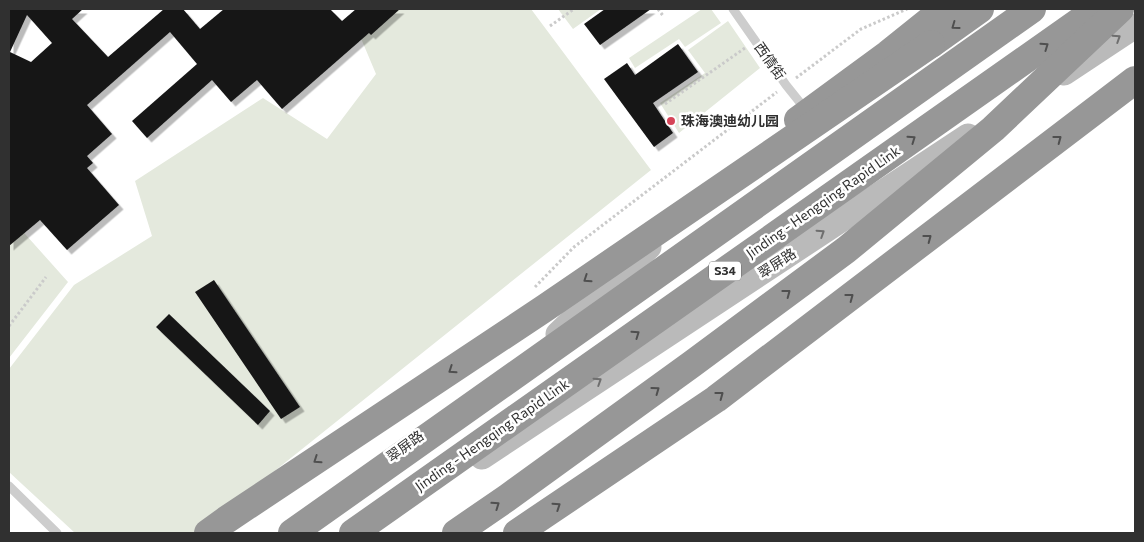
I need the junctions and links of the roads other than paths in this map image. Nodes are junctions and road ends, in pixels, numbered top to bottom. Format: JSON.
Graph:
{"nodes":[{"id":1,"x":734,"y":9,"type":"edge"},
{"id":2,"x":944,"y":9,"type":"edge"},
{"id":3,"x":980,"y":9,"type":"edge"},
{"id":4,"x":1013,"y":9,"type":"edge"},
{"id":5,"x":1032,"y":9,"type":"edge"},
{"id":6,"x":1098,"y":9,"type":"edge"},
{"id":7,"x":1120,"y":9,"type":"edge"},
{"id":8,"x":1135,"y":26,"type":"edge"},
{"id":9,"x":1135,"y":80,"type":"edge"},
{"id":10,"x":808,"y":112,"type":"junction"},
{"id":11,"x":728,"y":171,"type":"joint"},
{"id":12,"x":548,"y":344,"type":"junction"},
{"id":13,"x":9,"y":486,"type":"edge"},
{"id":14,"x":57,"y":533,"type":"edge"},
{"id":15,"x":208,"y":533,"type":"edge"},
{"id":16,"x":284,"y":533,"type":"edge"},
{"id":17,"x":292,"y":533,"type":"edge"},
{"id":18,"x":354,"y":533,"type":"edge"},
{"id":19,"x":368,"y":533,"type":"edge"},
{"id":20,"x":456,"y":533,"type":"edge"},
{"id":21,"x":517,"y":533,"type":"edge"}],
"edges":[{"from":1,"to":10,"type":"lane","name":"西倩街"},
{"from":2,"to":10,"type":"highway"},
{"from":3,"to":15,"type":"highway","one_way":true,"bridge":true},
{"from":4,"to":12,"type":"main road","name":"翠屏路"},
{"from":5,"to":17,"type":"highway","number":"S34"},
{"from":18,"to":6,"type":"highway","name":"Jinding - Hengqing Rapid Link","number":"S34","one_way":true},
{"from":20,"to":7,"type":"highway","one_way":true,"bridge":true},
{"from":19,"to":8,"type":"main road","name":"翠屏路","one_way":true},
{"from":21,"to":9,"type":"highway","one_way":true},
{"from":10,"to":11,"type":"highway"},
{"from":11,"to":12,"type":"main road"},
{"from":12,"to":16,"type":"main road","name":"翠屏路"},
{"from":13,"to":14,"type":"lane"}]}
